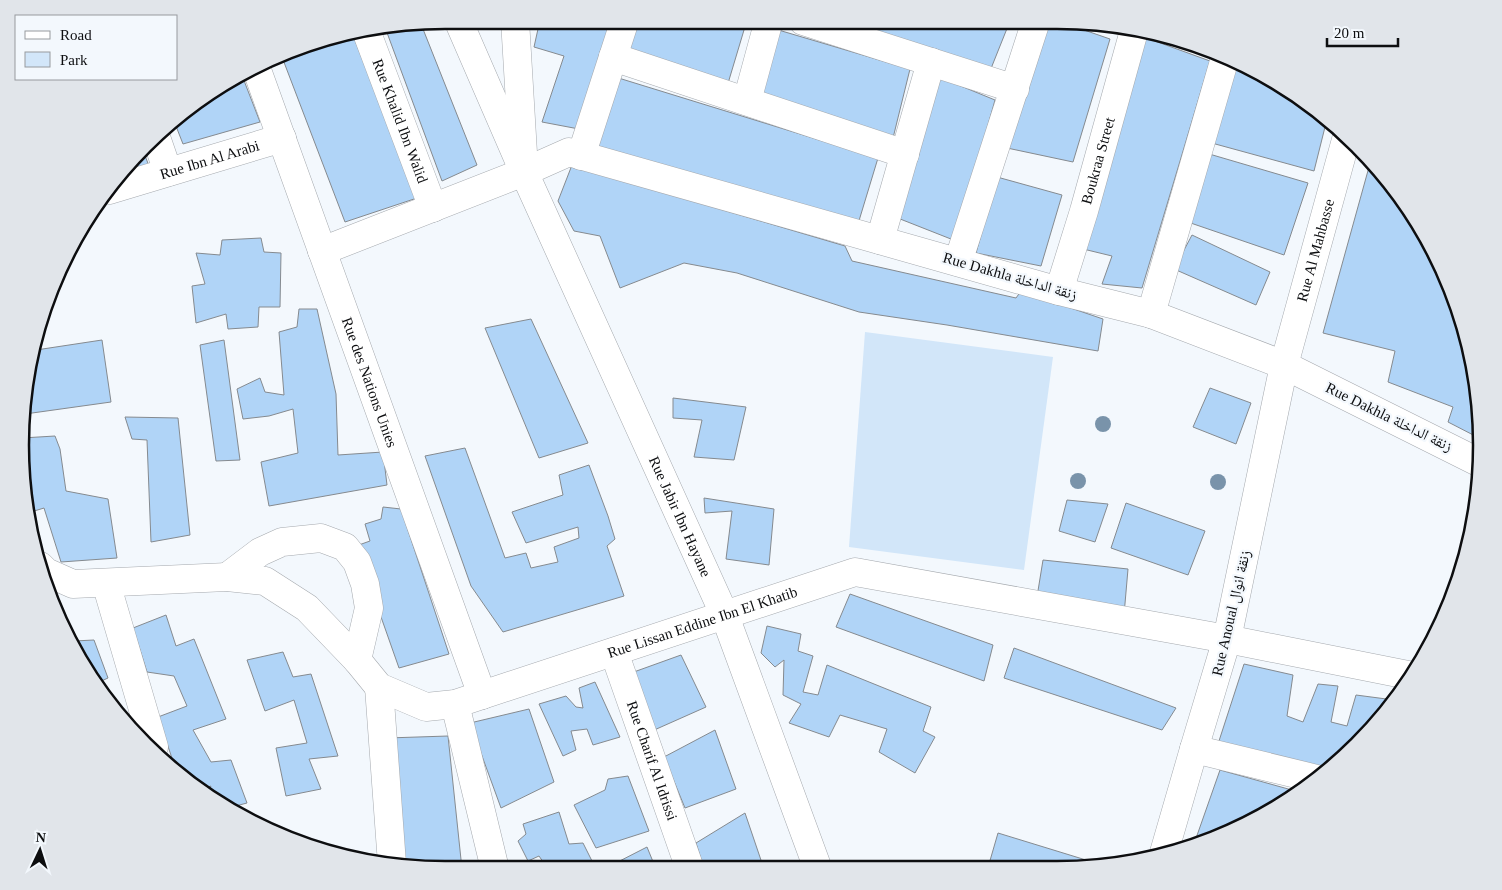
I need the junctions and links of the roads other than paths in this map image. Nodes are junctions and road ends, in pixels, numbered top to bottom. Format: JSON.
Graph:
{"nodes":[{"id":1,"x":462,"y":29,"type":"edge"},
{"id":2,"x":516,"y":29,"type":"edge"},
{"id":3,"x":622,"y":29,"type":"edge"},
{"id":4,"x":767,"y":29,"type":"edge"},
{"id":5,"x":830,"y":29,"type":"edge"},
{"id":6,"x":1034,"y":29,"type":"edge"},
{"id":7,"x":368,"y":36,"type":"edge"},
{"id":8,"x":1133,"y":36,"type":"edge"},
{"id":9,"x":613,"y":57,"type":"junction"},
{"id":10,"x":931,"y":62,"type":"junction"},
{"id":11,"x":1223,"y":64,"type":"edge"},
{"id":12,"x":258,"y":73,"type":"edge"},
{"id":13,"x":1015,"y":89,"type":"junction"},
{"id":14,"x":747,"y":101,"type":"junction"},
{"id":15,"x":282,"y":138,"type":"junction"},
{"id":16,"x":158,"y":144,"type":"edge"},
{"id":17,"x":1345,"y":145,"type":"edge"},
{"id":18,"x":905,"y":154,"type":"junction"},
{"id":19,"x":581,"y":156,"type":"junction"},
{"id":20,"x":168,"y":172,"type":"junction"},
{"id":21,"x":524,"y":172,"type":"junction"},
{"id":22,"x":119,"y":187,"type":"edge"},
{"id":23,"x":433,"y":208,"type":"junction"},
{"id":24,"x":880,"y":240,"type":"junction"},
{"id":25,"x":322,"y":252,"type":"junction"},
{"id":26,"x":958,"y":262,"type":"junction"},
{"id":27,"x":1059,"y":291,"type":"junction"},
{"id":28,"x":1151,"y":314,"type":"junction"},
{"id":29,"x":1284,"y":365,"type":"junction"},
{"id":30,"x":1472,"y":459,"type":"edge"},
{"id":31,"x":49,"y":573,"type":"edge"},
{"id":32,"x":227,"y":577,"type":"junction"},
{"id":33,"x":106,"y":583,"type":"junction"},
{"id":34,"x":725,"y":616,"type":"junction"},
{"id":35,"x":1227,"y":639,"type":"junction"},
{"id":36,"x":614,"y":652,"type":"junction"},
{"id":37,"x":357,"y":660,"type":"junction"},
{"id":38,"x":1404,"y":674,"type":"edge"},
{"id":39,"x":379,"y":687,"type":"junction"},
{"id":40,"x":482,"y":695,"type":"junction"},
{"id":41,"x":455,"y":704,"type":"junction"},
{"id":42,"x":152,"y":740,"type":"edge"},
{"id":43,"x":1194,"y":749,"type":"junction"},
{"id":44,"x":1308,"y":777,"type":"edge"},
{"id":45,"x":1166,"y":847,"type":"edge"},
{"id":46,"x":392,"y":858,"type":"edge"},
{"id":47,"x":493,"y":861,"type":"edge"},
{"id":48,"x":687,"y":861,"type":"edge"},
{"id":49,"x":815,"y":861,"type":"edge"}],
"edges":[{"from":1,"to":21,"type":"street","name":"Rue Jabir Ibn Hayane"},
{"from":2,"to":21,"type":"street"},
{"from":3,"to":9,"type":"street"},
{"from":4,"to":14,"type":"street"},
{"from":5,"to":10,"type":"street"},
{"from":6,"to":13,"type":"street"},
{"from":7,"to":23,"type":"street","name":"Rue Khalid Ibn Walid"},
{"from":8,"to":27,"type":"street","name":"Boukraa Street"},
{"from":9,"to":14,"type":"street"},
{"from":9,"to":19,"type":"street"},
{"from":10,"to":13,"type":"street"},
{"from":10,"to":18,"type":"street"},
{"from":11,"to":28,"type":"street"},
{"from":12,"to":15,"type":"street","name":"Rue des Nations Unies"},
{"from":13,"to":26,"type":"street"},
{"from":14,"to":18,"type":"street"},
{"from":15,"to":20,"type":"street","name":"Rue Ibn Al Arabi"},
{"from":15,"to":25,"type":"street","name":"Rue des Nations Unies"},
{"from":16,"to":20,"type":"street"},
{"from":17,"to":29,"type":"street","name":"Rue Al Mahbasse"},
{"from":18,"to":24,"type":"street"},
{"from":19,"to":21,"type":"street","name":"Rue Dakhla زنقة الداخلة"},
{"from":19,"to":24,"type":"street","name":"Rue Dakhla زنقة الداخلة"},
{"from":20,"to":22,"type":"street","name":"Rue Ibn Al Arabi"},
{"from":21,"to":23,"type":"street","name":"Rue Dakhla زنقة الداخلة"},
{"from":21,"to":34,"type":"street","name":"Rue Jabir Ibn Hayane"},
{"from":23,"to":25,"type":"street","name":"Rue Dakhla زنقة الداخلة"},
{"from":24,"to":26,"type":"street","name":"Rue Dakhla زنقة الداخلة"},
{"from":25,"to":40,"type":"street","name":"Rue des Nations Unies"},
{"from":26,"to":27,"type":"street","name":"Rue Dakhla زنقة الداخلة"},
{"from":27,"to":28,"type":"street","name":"Rue Dakhla زنقة الداخلة"},
{"from":28,"to":29,"type":"street","name":"Rue Dakhla زنقة الداخلة"},
{"from":29,"to":30,"type":"street","name":"Rue Dakhla زنقة الداخلة"},
{"from":29,"to":35,"type":"street","name":"Rue Anoual زنقة انوال"},
{"from":31,"to":33,"type":"street","name":"Rue Lissan Eddine Ibn El Khatib"},
{"from":32,"to":33,"type":"street","name":"Rue Lissan Eddine Ibn El Khatib"},
{"from":32,"to":37,"type":"street","name":"Rue Lissan Eddine Ibn El Khatib"},
{"from":32,"to":37,"type":"street"},
{"from":33,"to":42,"type":"street"},
{"from":34,"to":35,"type":"street","name":"Rue Lissan Eddine Ibn El Khatib"},
{"from":34,"to":36,"type":"street","name":"Rue Lissan Eddine Ibn El Khatib"},
{"from":34,"to":49,"type":"street","name":"Rue Jabir Ibn Hayane"},
{"from":35,"to":38,"type":"street","name":"Rue Lissan Eddine Ibn El Khatib"},
{"from":35,"to":43,"type":"street","name":"Rue Anoual زنقة انوال"},
{"from":36,"to":40,"type":"street","name":"Rue Lissan Eddine Ibn El Khatib"},
{"from":36,"to":48,"type":"street","name":"Rue Charif Al Idrissi"},
{"from":37,"to":39,"type":"street","name":"Rue Lissan Eddine Ibn El Khatib"},
{"from":39,"to":41,"type":"street","name":"Rue Lissan Eddine Ibn El Khatib"},
{"from":39,"to":46,"type":"street"},
{"from":40,"to":41,"type":"street","name":"Rue Lissan Eddine Ibn El Khatib"},
{"from":41,"to":47,"type":"street"},
{"from":43,"to":44,"type":"street"},
{"from":43,"to":45,"type":"street","name":"Rue Anoual زنقة انوال"}]}
